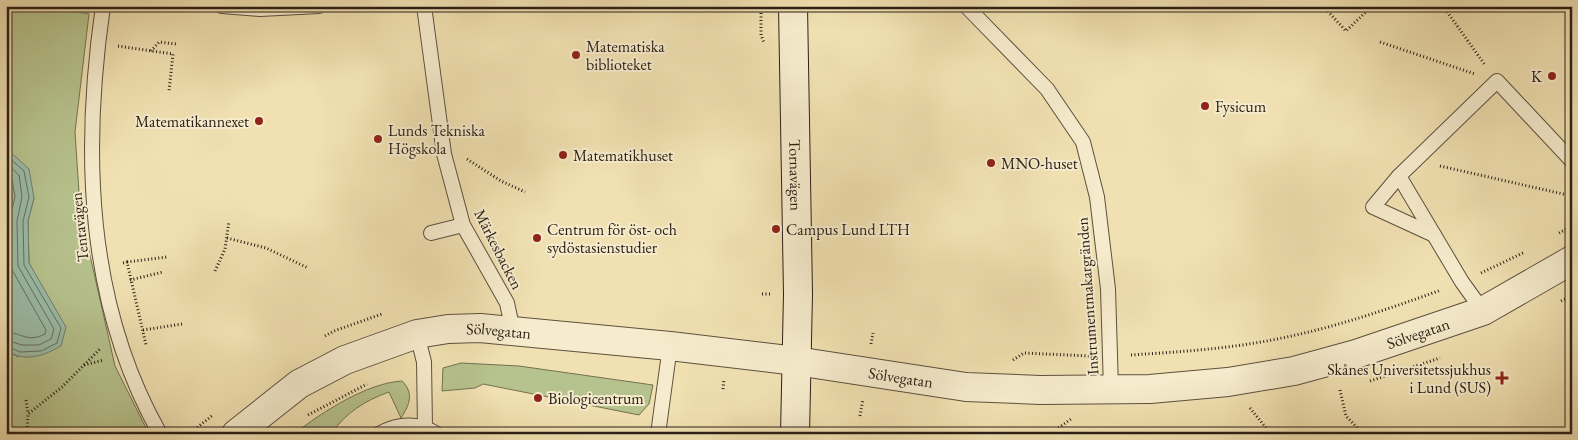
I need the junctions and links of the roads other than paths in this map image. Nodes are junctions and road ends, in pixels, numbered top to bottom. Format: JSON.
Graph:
{"nodes":[{"id":1,"x":103,"y":6,"type":"edge"},
{"id":2,"x":222,"y":6,"type":"edge"},
{"id":3,"x":319,"y":6,"type":"edge"},
{"id":4,"x":424,"y":6,"type":"edge"},
{"id":5,"x":793,"y":6,"type":"edge"},
{"id":6,"x":966,"y":6,"type":"edge"},
{"id":7,"x":1572,"y":161,"type":"edge"},
{"id":8,"x":1399,"y":176,"type":"junction"},
{"id":9,"x":463,"y":225,"type":"junction"},
{"id":10,"x":431,"y":233,"type":"dead end"},
{"id":11,"x":1434,"y":235,"type":"junction"},
{"id":12,"x":1572,"y":260,"type":"edge"},
{"id":13,"x":1483,"y":311,"type":"junction"},
{"id":14,"x":513,"y":331,"type":"junction"},
{"id":15,"x":416,"y":334,"type":"junction"},
{"id":16,"x":670,"y":346,"type":"junction"},
{"id":17,"x":796,"y":362,"type":"junction"},
{"id":18,"x":1111,"y":389,"type":"junction"},
{"id":19,"x":431,"y":430,"type":"edge"},
{"id":20,"x":160,"y":434,"type":"edge"},
{"id":21,"x":236,"y":434,"type":"edge"},
{"id":22,"x":379,"y":434,"type":"edge"},
{"id":23,"x":658,"y":434,"type":"edge"},
{"id":24,"x":795,"y":434,"type":"edge"}],
"edges":[{"from":1,"to":20,"type":"lane","name":"Tentavägen"},
{"from":2,"to":3,"type":"lane"},
{"from":4,"to":9,"type":"lane","name":"Märkesbacken"},
{"from":5,"to":17,"type":"street","name":"Tornavägen"},
{"from":6,"to":18,"type":"lane","name":"Instrumentmakargränden"},
{"from":7,"to":8,"type":"lane"},
{"from":8,"to":11,"type":"lane"},
{"from":8,"to":11,"type":"lane"},
{"from":9,"to":10,"type":"lane"},
{"from":9,"to":14,"type":"lane","name":"Märkesbacken"},
{"from":11,"to":13,"type":"lane"},
{"from":12,"to":13,"type":"street","name":"Sölvegatan"},
{"from":13,"to":18,"type":"street","name":"Sölvegatan"},
{"from":14,"to":15,"type":"street","name":"Sölvegatan"},
{"from":14,"to":16,"type":"street","name":"Sölvegatan"},
{"from":15,"to":19,"type":"lane"},
{"from":15,"to":21,"type":"street","name":"Sölvegatan"},
{"from":16,"to":17,"type":"street","name":"Sölvegatan"},
{"from":16,"to":23,"type":"lane"},
{"from":17,"to":18,"type":"street","name":"Sölvegatan"},
{"from":17,"to":24,"type":"street","name":"Tornavägen"},
{"from":19,"to":22,"type":"lane"}]}
